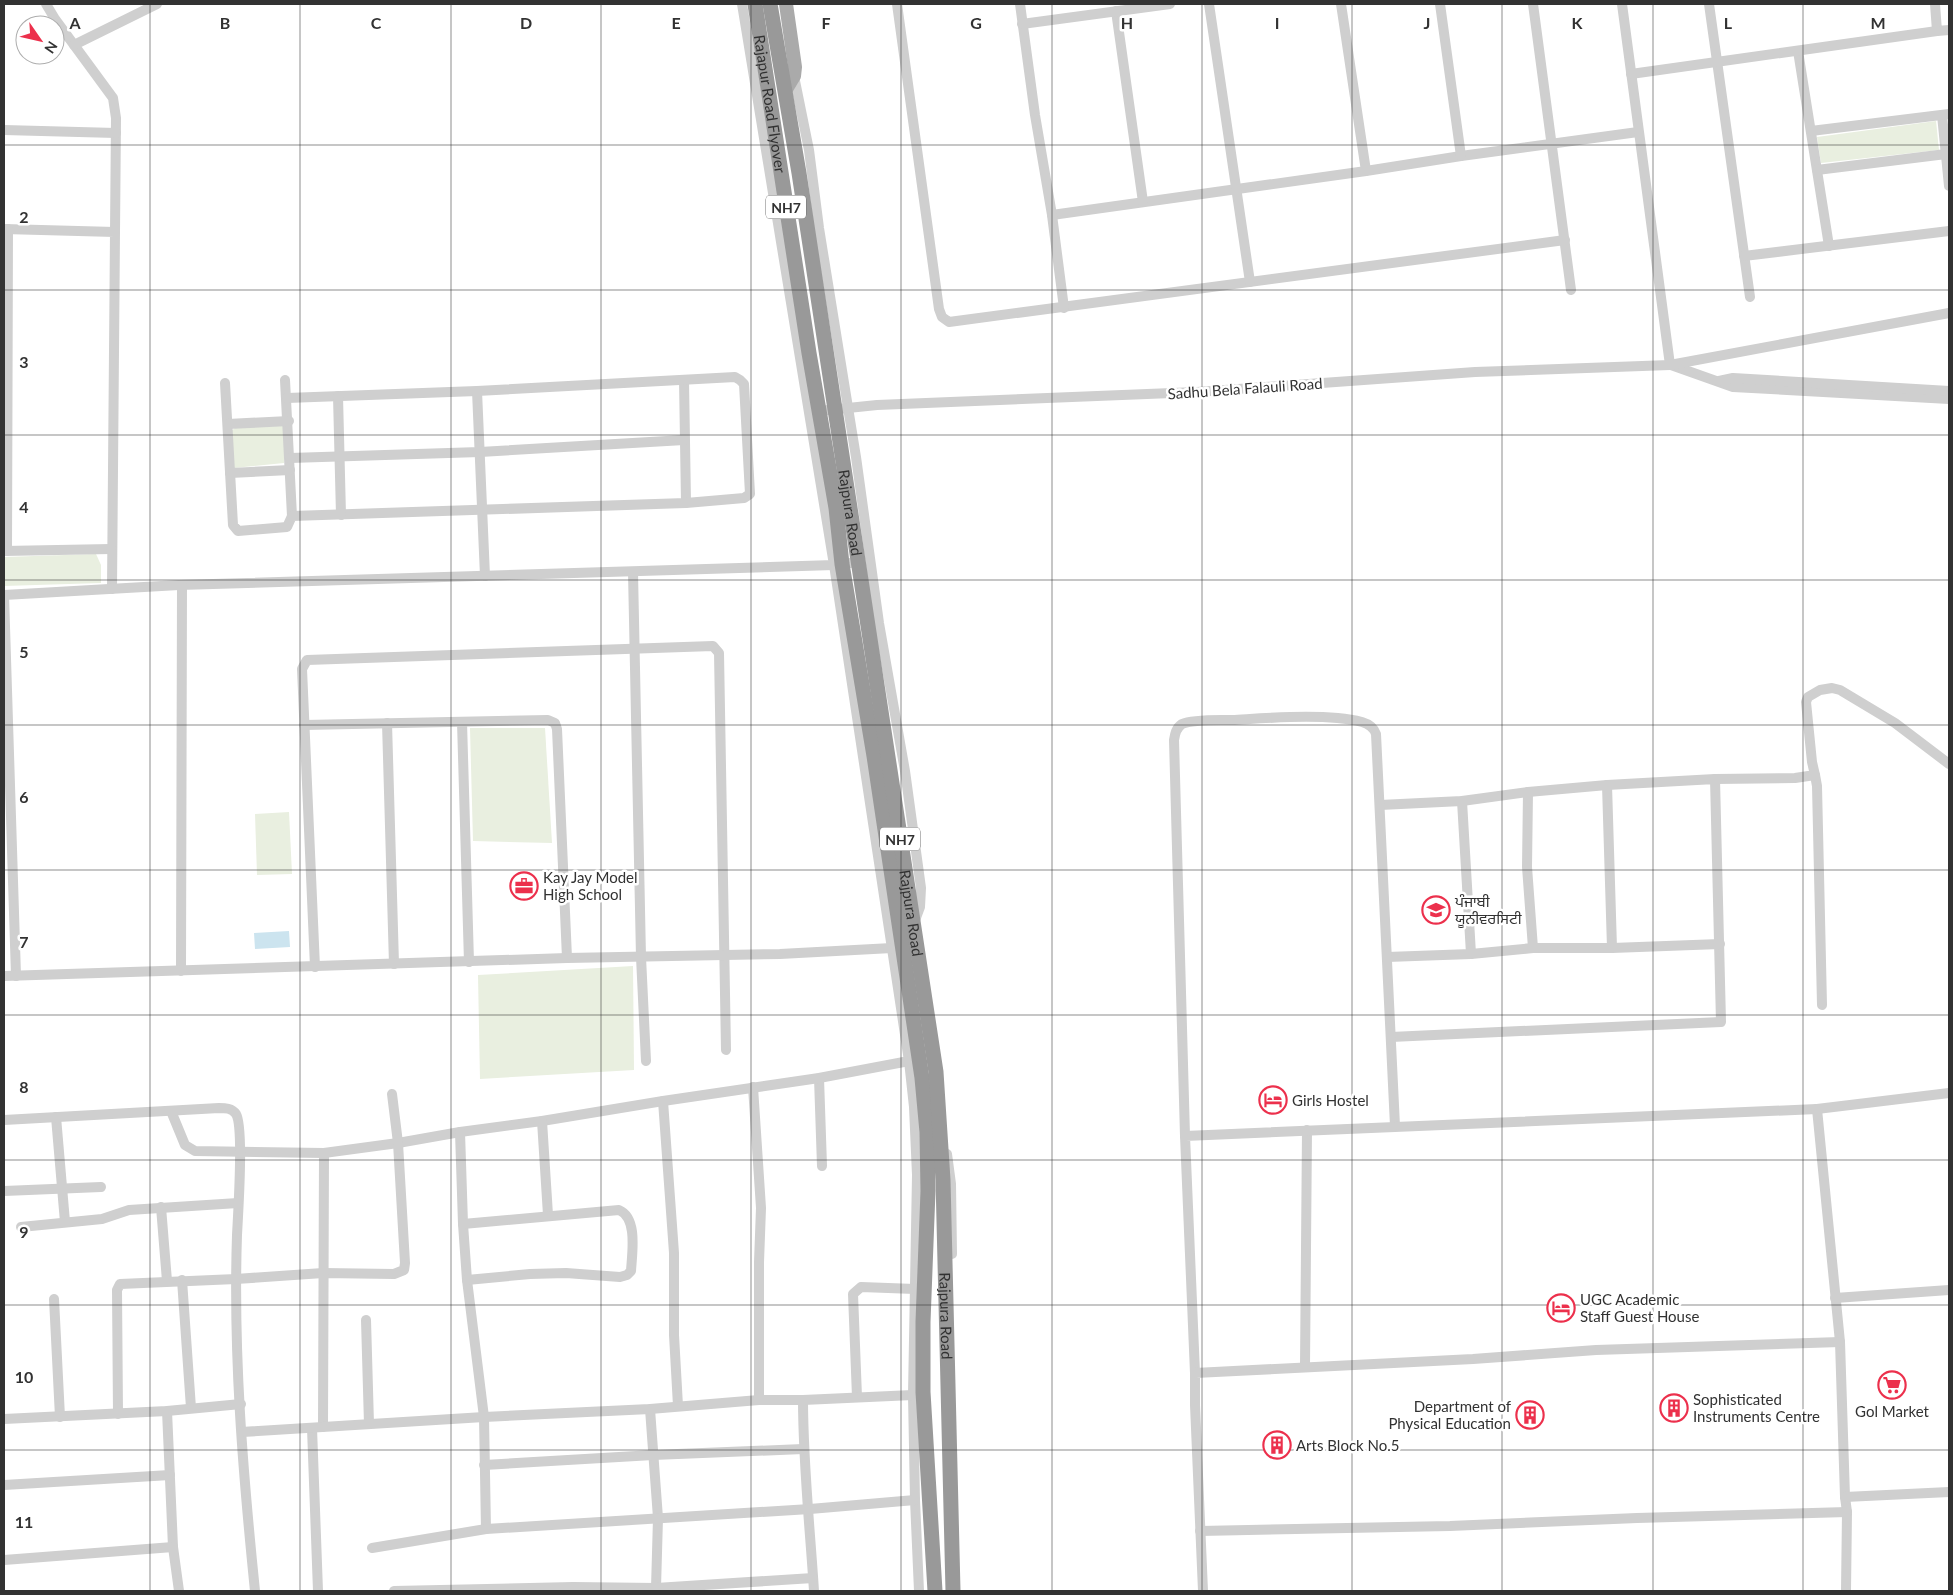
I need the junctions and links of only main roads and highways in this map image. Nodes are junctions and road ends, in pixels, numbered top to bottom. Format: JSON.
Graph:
{"nodes":[{"id":1,"x":755,"y":4,"type":"edge"},
{"id":2,"x":770,"y":4,"type":"edge"},
{"id":3,"x":786,"y":4,"type":"edge"},
{"id":4,"x":785,"y":92,"type":"junction"},
{"id":5,"x":819,"y":411,"type":"joint"},
{"id":6,"x":935,"y":1591,"type":"edge"},
{"id":7,"x":953,"y":1591,"type":"edge"}],
"edges":[{"from":1,"to":5,"type":"highway","name":"Rajapur Road Flyover","number":"NH7"},
{"from":2,"to":4,"type":"highway","name":"Rajapur Road Flyover","number":"NH7"},
{"from":3,"to":4,"type":"main road"},
{"from":4,"to":7,"type":"highway","name":"Rajpura Road","number":"NH7"},
{"from":5,"to":6,"type":"highway","name":"Rajpura Road","number":"NH7"}]}
